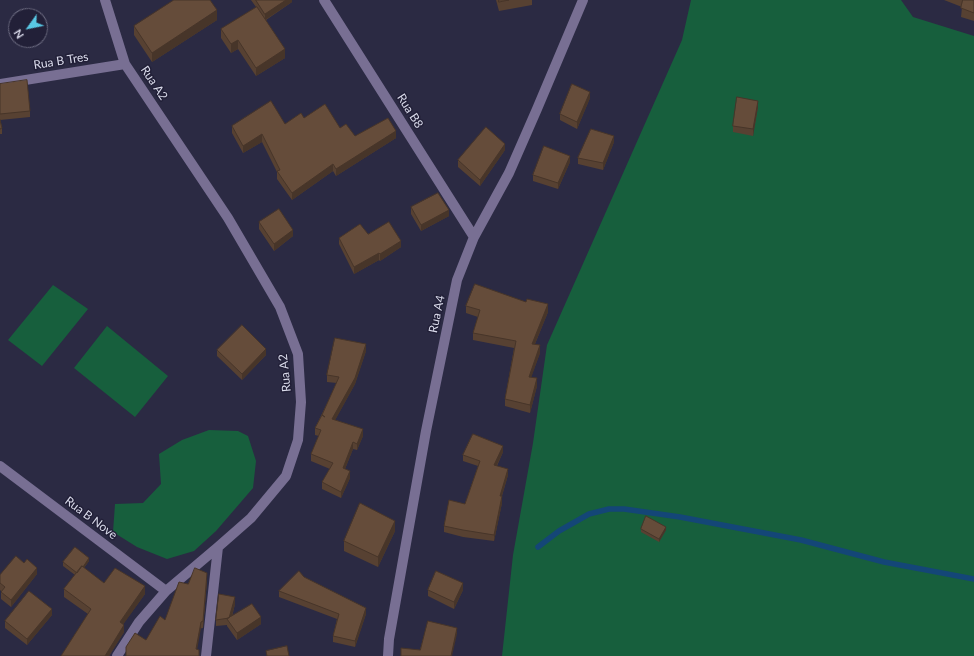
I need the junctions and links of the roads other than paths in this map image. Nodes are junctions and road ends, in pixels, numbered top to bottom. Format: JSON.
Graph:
{"nodes":[{"id":1,"x":105,"y":0,"type":"edge"},
{"id":2,"x":324,"y":0,"type":"edge"},
{"id":3,"x":583,"y":0,"type":"edge"},
{"id":4,"x":126,"y":64,"type":"junction"},
{"id":5,"x":0,"y":84,"type":"edge"},
{"id":6,"x":474,"y":237,"type":"junction"},
{"id":7,"x":0,"y":466,"type":"edge"},
{"id":8,"x":218,"y":548,"type":"junction"},
{"id":9,"x":166,"y":591,"type":"junction"},
{"id":10,"x":116,"y":656,"type":"edge"},
{"id":11,"x":206,"y":656,"type":"edge"},
{"id":12,"x":388,"y":656,"type":"edge"}],
"edges":[{"from":1,"to":4,"type":"street","name":"Rua A2"},
{"from":2,"to":6,"type":"street","name":"Rua B8"},
{"from":3,"to":6,"type":"street","name":"Rua A4"},
{"from":4,"to":5,"type":"street","name":"Rua B Tres"},
{"from":4,"to":8,"type":"street","name":"Rua A2"},
{"from":6,"to":12,"type":"street","name":"Rua A4"},
{"from":7,"to":9,"type":"street","name":"Rua B Nove"},
{"from":8,"to":9,"type":"street","name":"Rua A2"},
{"from":8,"to":11,"type":"street"},
{"from":9,"to":10,"type":"street","name":"Rua A2"}]}
